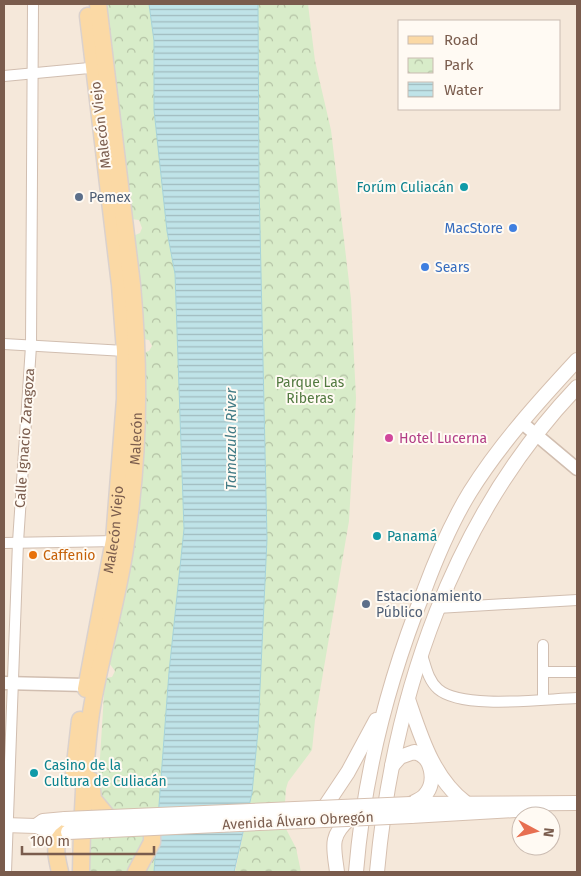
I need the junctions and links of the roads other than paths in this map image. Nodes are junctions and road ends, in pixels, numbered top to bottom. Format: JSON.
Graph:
{"nodes":[{"id":1,"x":33,"y":4,"type":"edge"},
{"id":2,"x":96,"y":5,"type":"edge"},
{"id":3,"x":100,"y":67,"type":"junction"},
{"id":4,"x":33,"y":74,"type":"junction"},
{"id":5,"x":4,"y":76,"type":"edge"},
{"id":6,"x":4,"y":344,"type":"edge"},
{"id":7,"x":30,"y":346,"type":"junction"},
{"id":8,"x":125,"y":351,"type":"junction"},
{"id":9,"x":577,"y":360,"type":"edge"},
{"id":10,"x":577,"y":387,"type":"edge"},
{"id":11,"x":521,"y":422,"type":"junction"},
{"id":12,"x":536,"y":434,"type":"junction"},
{"id":13,"x":577,"y":470,"type":"edge"},
{"id":14,"x":120,"y":541,"type":"junction"},
{"id":15,"x":18,"y":542,"type":"junction"},
{"id":16,"x":4,"y":543,"type":"edge"},
{"id":17,"x":577,"y":600,"type":"edge"},
{"id":18,"x":437,"y":608,"type":"junction"},
{"id":19,"x":543,"y":645,"type":"dead end"},
{"id":20,"x":422,"y":655,"type":"junction"},
{"id":21,"x":543,"y":672,"type":"junction"},
{"id":22,"x":577,"y":672,"type":"edge"},
{"id":23,"x":9,"y":683,"type":"edge"},
{"id":24,"x":86,"y":686,"type":"junction"},
{"id":25,"x":577,"y":698,"type":"edge"},
{"id":26,"x":408,"y":699,"type":"junction"},
{"id":27,"x":543,"y":699,"type":"junction"},
{"id":28,"x":385,"y":704,"type":"junction"},
{"id":29,"x":89,"y":731,"type":"junction"},
{"id":30,"x":392,"y":766,"type":"junction"},
{"id":31,"x":466,"y":803,"type":"junction"},
{"id":32,"x":577,"y":803,"type":"edge"},
{"id":33,"x":562,"y":804,"type":"junction"},
{"id":34,"x":324,"y":808,"type":"junction"},
{"id":35,"x":411,"y":810,"type":"junction"},
{"id":36,"x":108,"y":817,"type":"junction"},
{"id":37,"x":349,"y":819,"type":"junction"},
{"id":38,"x":5,"y":825,"type":"edge"},
{"id":39,"x":66,"y":828,"type":"junction"},
{"id":40,"x":152,"y":828,"type":"junction"},
{"id":41,"x":6,"y":872,"type":"edge"},
{"id":42,"x":60,"y":872,"type":"edge"},
{"id":43,"x":70,"y":872,"type":"edge"},
{"id":44,"x":81,"y":872,"type":"edge"},
{"id":45,"x":136,"y":872,"type":"edge"},
{"id":46,"x":337,"y":872,"type":"edge"},
{"id":47,"x":356,"y":872,"type":"edge"},
{"id":48,"x":377,"y":872,"type":"edge"}],
"edges":[{"from":1,"to":4,"type":"street","name":"Calle Ignacio Zaragoza"},
{"from":2,"to":3,"type":"main road","name":"Malecón"},
{"from":3,"to":4,"type":"street"},
{"from":3,"to":8,"type":"main road","name":"Malecón Viejo"},
{"from":3,"to":14,"type":"main road","name":"Malecón"},
{"from":4,"to":5,"type":"street"},
{"from":4,"to":7,"type":"street","name":"Calle Ignacio Zaragoza"},
{"from":6,"to":7,"type":"street"},
{"from":7,"to":8,"type":"street"},
{"from":7,"to":15,"type":"street","name":"Calle Ignacio Zaragoza"},
{"from":8,"to":14,"type":"main road","name":"Malecón Viejo"},
{"from":9,"to":11,"type":"main road"},
{"from":10,"to":12,"type":"main road"},
{"from":11,"to":12,"type":"street"},
{"from":11,"to":28,"type":"main road"},
{"from":12,"to":13,"type":"street"},
{"from":12,"to":18,"type":"main road"},
{"from":14,"to":15,"type":"street"},
{"from":14,"to":24,"type":"main road","name":"Malecón Viejo"},
{"from":14,"to":29,"type":"main road","name":"Malecón"},
{"from":15,"to":16,"type":"street"},
{"from":15,"to":23,"type":"street","name":"Calle Ignacio Zaragoza"},
{"from":17,"to":18,"type":"street"},
{"from":18,"to":20,"type":"main road"},
{"from":19,"to":21,"type":"street"},
{"from":20,"to":26,"type":"main road"},
{"from":20,"to":27,"type":"street"},
{"from":21,"to":22,"type":"street"},
{"from":21,"to":27,"type":"street"},
{"from":23,"to":24,"type":"street"},
{"from":23,"to":38,"type":"street","name":"Calle Ignacio Zaragoza"},
{"from":24,"to":43,"type":"main road","name":"Malecón Viejo"},
{"from":25,"to":27,"type":"street"},
{"from":26,"to":30,"type":"main road"},
{"from":26,"to":31,"type":"main road"},
{"from":28,"to":34,"type":"main road"},
{"from":28,"to":47,"type":"main road"},
{"from":29,"to":36,"type":"main road"},
{"from":29,"to":44,"type":"main road","name":"Malecón"},
{"from":30,"to":35,"type":"main road"},
{"from":30,"to":48,"type":"main road"},
{"from":31,"to":33,"type":"main road","name":"Avenida Álvaro Obregón"},
{"from":31,"to":35,"type":"main road","name":"Avenida Álvaro Obregón"},
{"from":32,"to":33,"type":"main road","name":"Avenida Álvaro Obregón"},
{"from":33,"to":35,"type":"main road","name":"Avenida Álvaro Obregón"},
{"from":34,"to":35,"type":"main road","name":"Avenida Álvaro Obregón","bridge":true},
{"from":34,"to":36,"type":"main road","name":"Avenida Álvaro Obregón","bridge":true},
{"from":35,"to":37,"type":"main road","name":"Avenida Álvaro Obregón","bridge":true},
{"from":36,"to":39,"type":"main road","name":"Avenida Álvaro Obregón","bridge":true},
{"from":37,"to":40,"type":"main road","name":"Avenida Álvaro Obregón","bridge":true},
{"from":37,"to":46,"type":"main road"},
{"from":38,"to":39,"type":"main road","name":"Avenida Álvaro Obregón"},
{"from":38,"to":41,"type":"street","name":"Calle Ignacio Zaragoza"},
{"from":39,"to":40,"type":"main road","name":"Avenida Álvaro Obregón","bridge":true},
{"from":39,"to":42,"type":"main road"},
{"from":40,"to":45,"type":"main road"}]}
